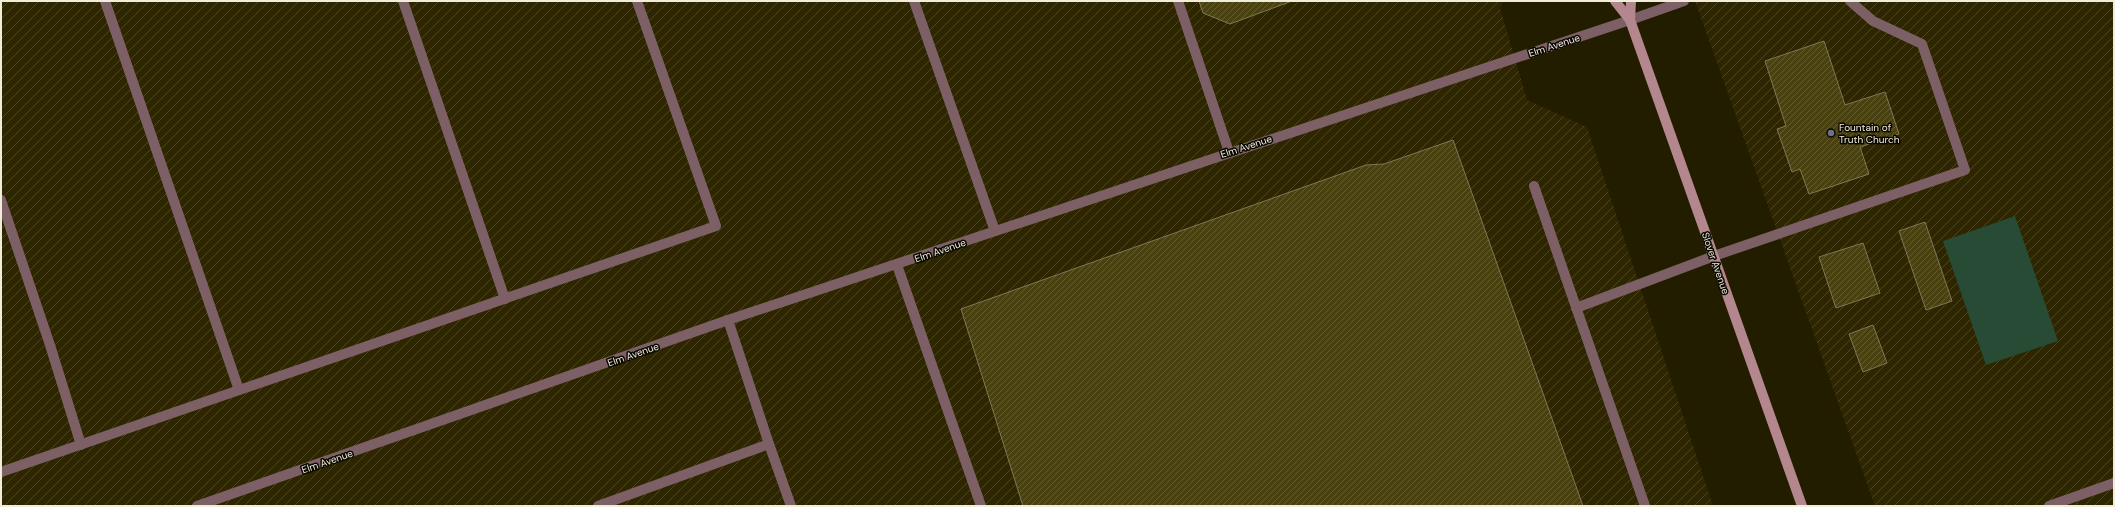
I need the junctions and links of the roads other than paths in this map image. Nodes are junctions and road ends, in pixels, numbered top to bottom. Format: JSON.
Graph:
{"nodes":[{"id":1,"x":105,"y":1,"type":"edge"},
{"id":2,"x":402,"y":1,"type":"edge"},
{"id":3,"x":637,"y":1,"type":"edge"},
{"id":4,"x":914,"y":1,"type":"edge"},
{"id":5,"x":1178,"y":1,"type":"edge"},
{"id":6,"x":1615,"y":1,"type":"edge"},
{"id":7,"x":1631,"y":1,"type":"edge"},
{"id":8,"x":1684,"y":1,"type":"edge"},
{"id":9,"x":1850,"y":1,"type":"edge"},
{"id":10,"x":1630,"y":20,"type":"junction"},
{"id":11,"x":1229,"y":152,"type":"junction"},
{"id":12,"x":1534,"y":186,"type":"dead end"},
{"id":13,"x":1,"y":200,"type":"edge"},
{"id":14,"x":995,"y":231,"type":"junction"},
{"id":15,"x":1714,"y":256,"type":"junction"},
{"id":16,"x":897,"y":265,"type":"junction"},
{"id":17,"x":506,"y":299,"type":"junction"},
{"id":18,"x":1576,"y":308,"type":"junction"},
{"id":19,"x":728,"y":320,"type":"junction"},
{"id":20,"x":239,"y":390,"type":"junction"},
{"id":21,"x":770,"y":444,"type":"junction"},
{"id":22,"x":81,"y":445,"type":"junction"},
{"id":23,"x":1,"y":472,"type":"edge"},
{"id":24,"x":2114,"y":483,"type":"edge"},
{"id":25,"x":197,"y":506,"type":"edge"},
{"id":26,"x":598,"y":506,"type":"edge"},
{"id":27,"x":791,"y":506,"type":"edge"},
{"id":28,"x":981,"y":506,"type":"edge"},
{"id":29,"x":1645,"y":506,"type":"edge"},
{"id":30,"x":1802,"y":506,"type":"edge"},
{"id":31,"x":2049,"y":506,"type":"edge"}],
"edges":[{"from":1,"to":20,"type":"street"},
{"from":2,"to":17,"type":"street"},
{"from":3,"to":17,"type":"street"},
{"from":4,"to":14,"type":"street"},
{"from":5,"to":11,"type":"street"},
{"from":6,"to":10,"type":"main road","name":"Slover Avenue"},
{"from":7,"to":10,"type":"main road","name":"Slover Avenue"},
{"from":8,"to":10,"type":"street","name":"Elm Avenue"},
{"from":9,"to":15,"type":"street"},
{"from":10,"to":11,"type":"street","name":"Elm Avenue"},
{"from":10,"to":15,"type":"main road","name":"Slover Avenue"},
{"from":11,"to":14,"type":"street","name":"Elm Avenue"},
{"from":12,"to":18,"type":"street"},
{"from":13,"to":22,"type":"street"},
{"from":14,"to":16,"type":"street","name":"Elm Avenue"},
{"from":15,"to":18,"type":"street"},
{"from":15,"to":30,"type":"main road","name":"Slover Avenue"},
{"from":16,"to":19,"type":"street","name":"Elm Avenue"},
{"from":16,"to":28,"type":"street"},
{"from":17,"to":20,"type":"street"},
{"from":18,"to":29,"type":"street"},
{"from":19,"to":21,"type":"street"},
{"from":19,"to":25,"type":"street","name":"Elm Avenue"},
{"from":20,"to":22,"type":"street"},
{"from":21,"to":26,"type":"street"},
{"from":21,"to":27,"type":"street"},
{"from":22,"to":23,"type":"street"},
{"from":24,"to":31,"type":"street"}]}
